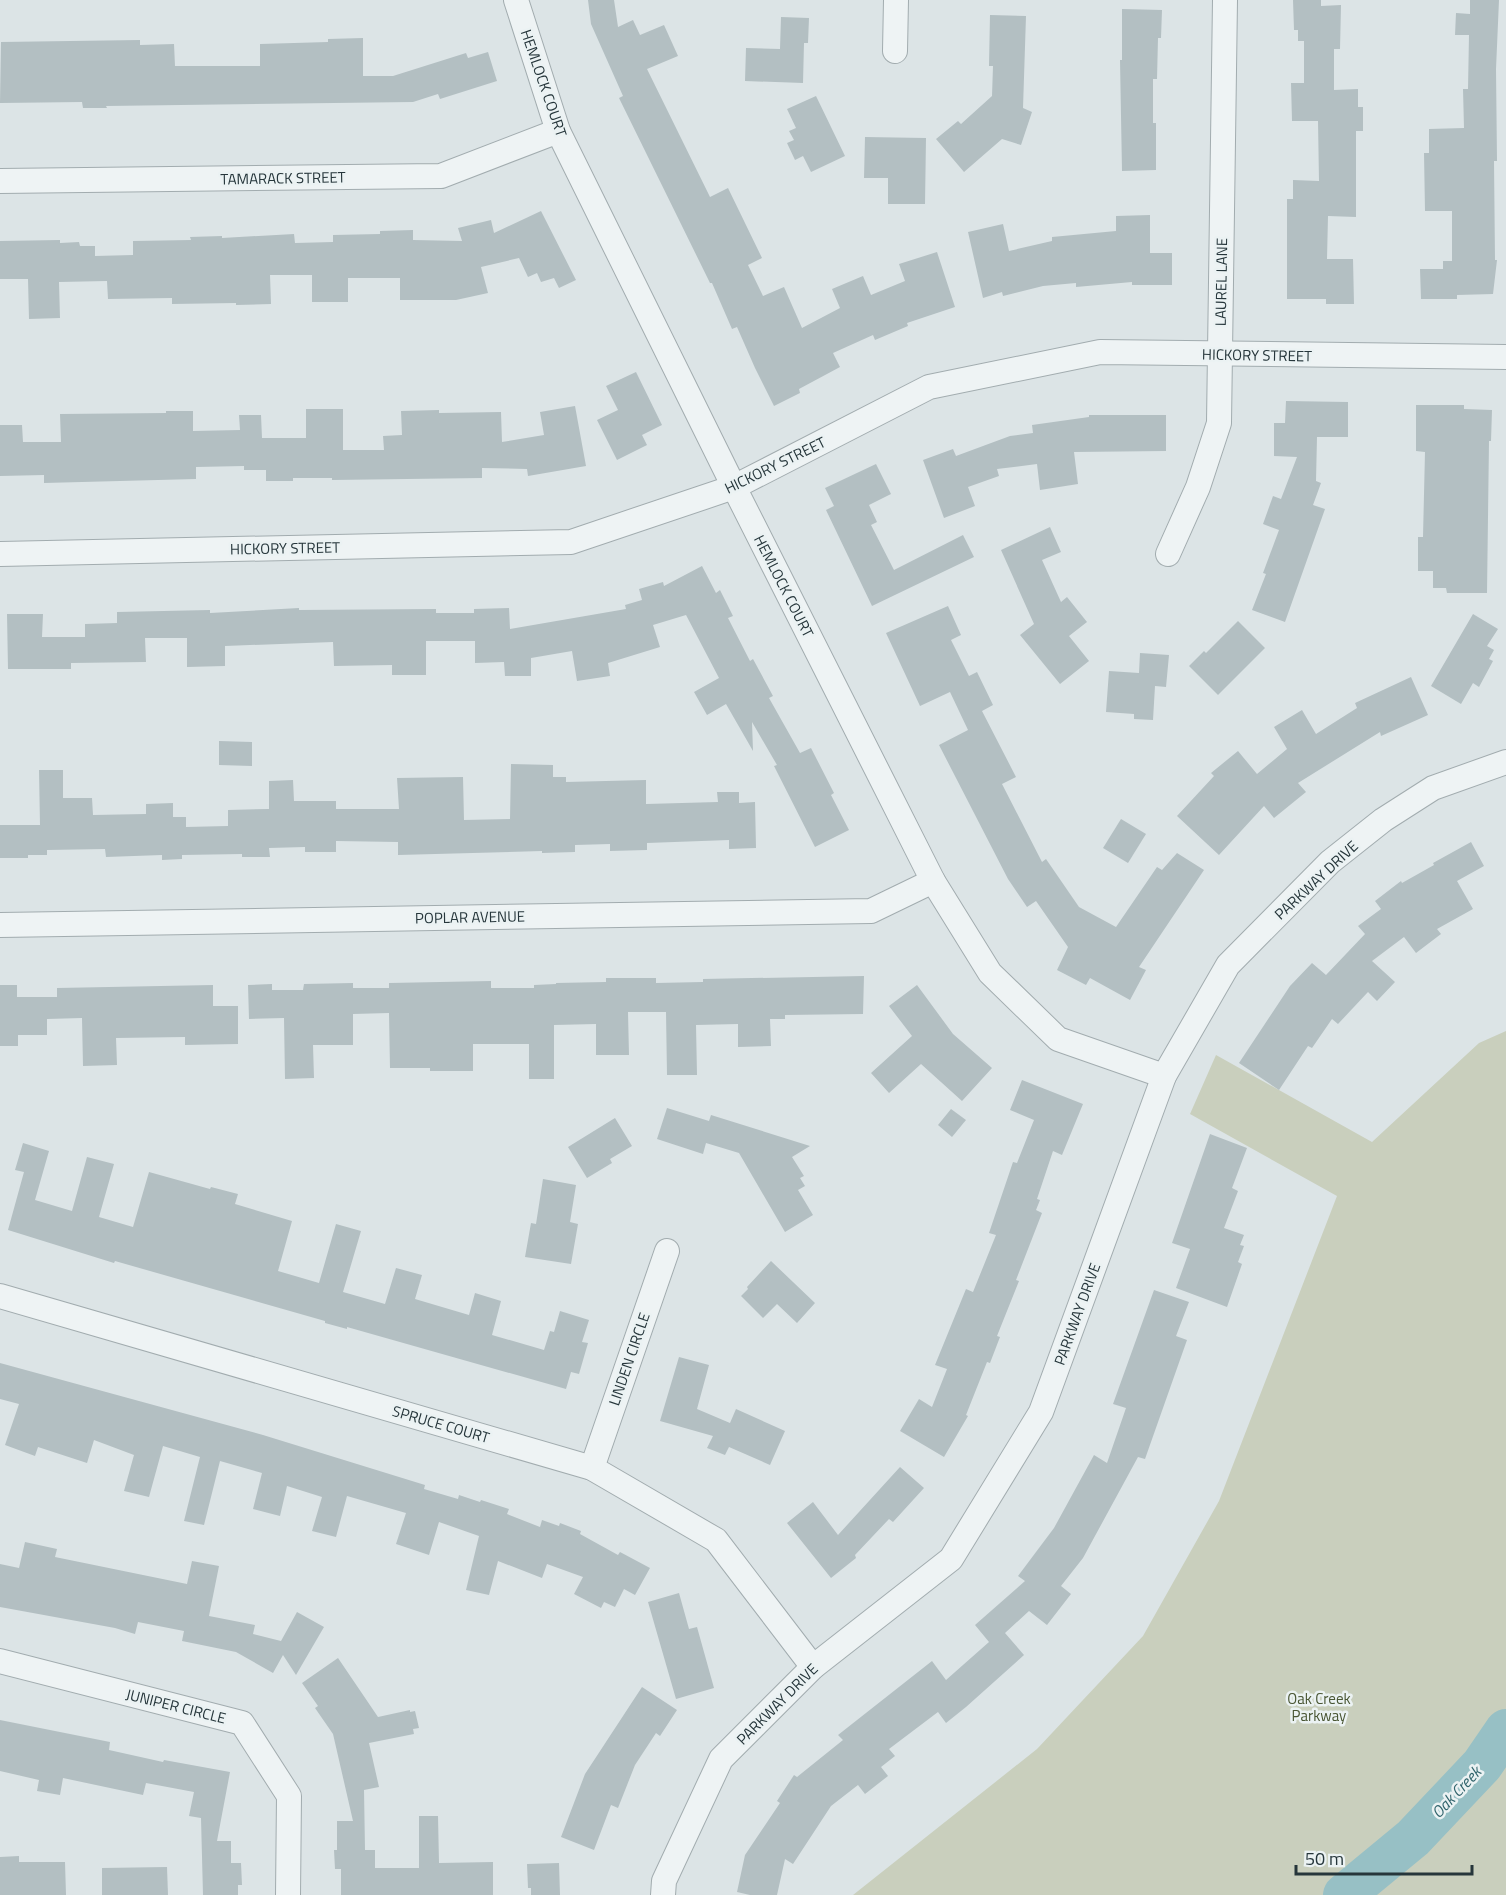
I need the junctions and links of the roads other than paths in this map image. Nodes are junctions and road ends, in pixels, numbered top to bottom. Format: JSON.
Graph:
{"nodes":[{"id":1,"x":516,"y":0,"type":"edge"},
{"id":2,"x":896,"y":0,"type":"edge"},
{"id":3,"x":1226,"y":0,"type":"edge"},
{"id":4,"x":895,"y":51,"type":"dead end"},
{"id":5,"x":558,"y":131,"type":"junction"},
{"id":6,"x":0,"y":181,"type":"edge"},
{"id":7,"x":1219,"y":355,"type":"junction"},
{"id":8,"x":1506,"y":357,"type":"edge"},
{"id":9,"x":734,"y":487,"type":"junction"},
{"id":10,"x":0,"y":554,"type":"edge"},
{"id":11,"x":1168,"y":554,"type":"dead end"},
{"id":12,"x":1506,"y":762,"type":"edge"},
{"id":13,"x":933,"y":881,"type":"junction"},
{"id":14,"x":0,"y":925,"type":"edge"},
{"id":15,"x":1164,"y":1076,"type":"junction"},
{"id":16,"x":667,"y":1251,"type":"dead end"},
{"id":17,"x":0,"y":1296,"type":"edge"},
{"id":18,"x":592,"y":1468,"type":"junction"},
{"id":19,"x":0,"y":1661,"type":"edge"},
{"id":20,"x":813,"y":1667,"type":"junction"},
{"id":21,"x":288,"y":1895,"type":"edge"},
{"id":22,"x":663,"y":1895,"type":"edge"}],
"edges":[{"from":1,"to":5,"type":"street","name":"HEMLOCK COURT"},
{"from":2,"to":4,"type":"street"},
{"from":3,"to":7,"type":"street","name":"LAUREL LANE"},
{"from":5,"to":6,"type":"street","name":"TAMARACK STREET"},
{"from":5,"to":9,"type":"street","name":"HEMLOCK COURT"},
{"from":7,"to":8,"type":"street","name":"HICKORY STREET"},
{"from":7,"to":9,"type":"street","name":"HICKORY STREET"},
{"from":7,"to":11,"type":"street","name":"LAUREL LANE"},
{"from":9,"to":10,"type":"street","name":"HICKORY STREET"},
{"from":9,"to":13,"type":"street","name":"HEMLOCK COURT"},
{"from":12,"to":15,"type":"street","name":"PARKWAY DRIVE"},
{"from":13,"to":14,"type":"street","name":"POPLAR AVENUE"},
{"from":13,"to":15,"type":"street","name":"HEMLOCK COURT"},
{"from":15,"to":20,"type":"street","name":"PARKWAY DRIVE"},
{"from":16,"to":18,"type":"street","name":"LINDEN CIRCLE"},
{"from":17,"to":18,"type":"street","name":"SPRUCE COURT"},
{"from":18,"to":20,"type":"street","name":"SPRUCE COURT"},
{"from":19,"to":21,"type":"street","name":"JUNIPER CIRCLE"},
{"from":20,"to":22,"type":"street","name":"PARKWAY DRIVE"}]}
